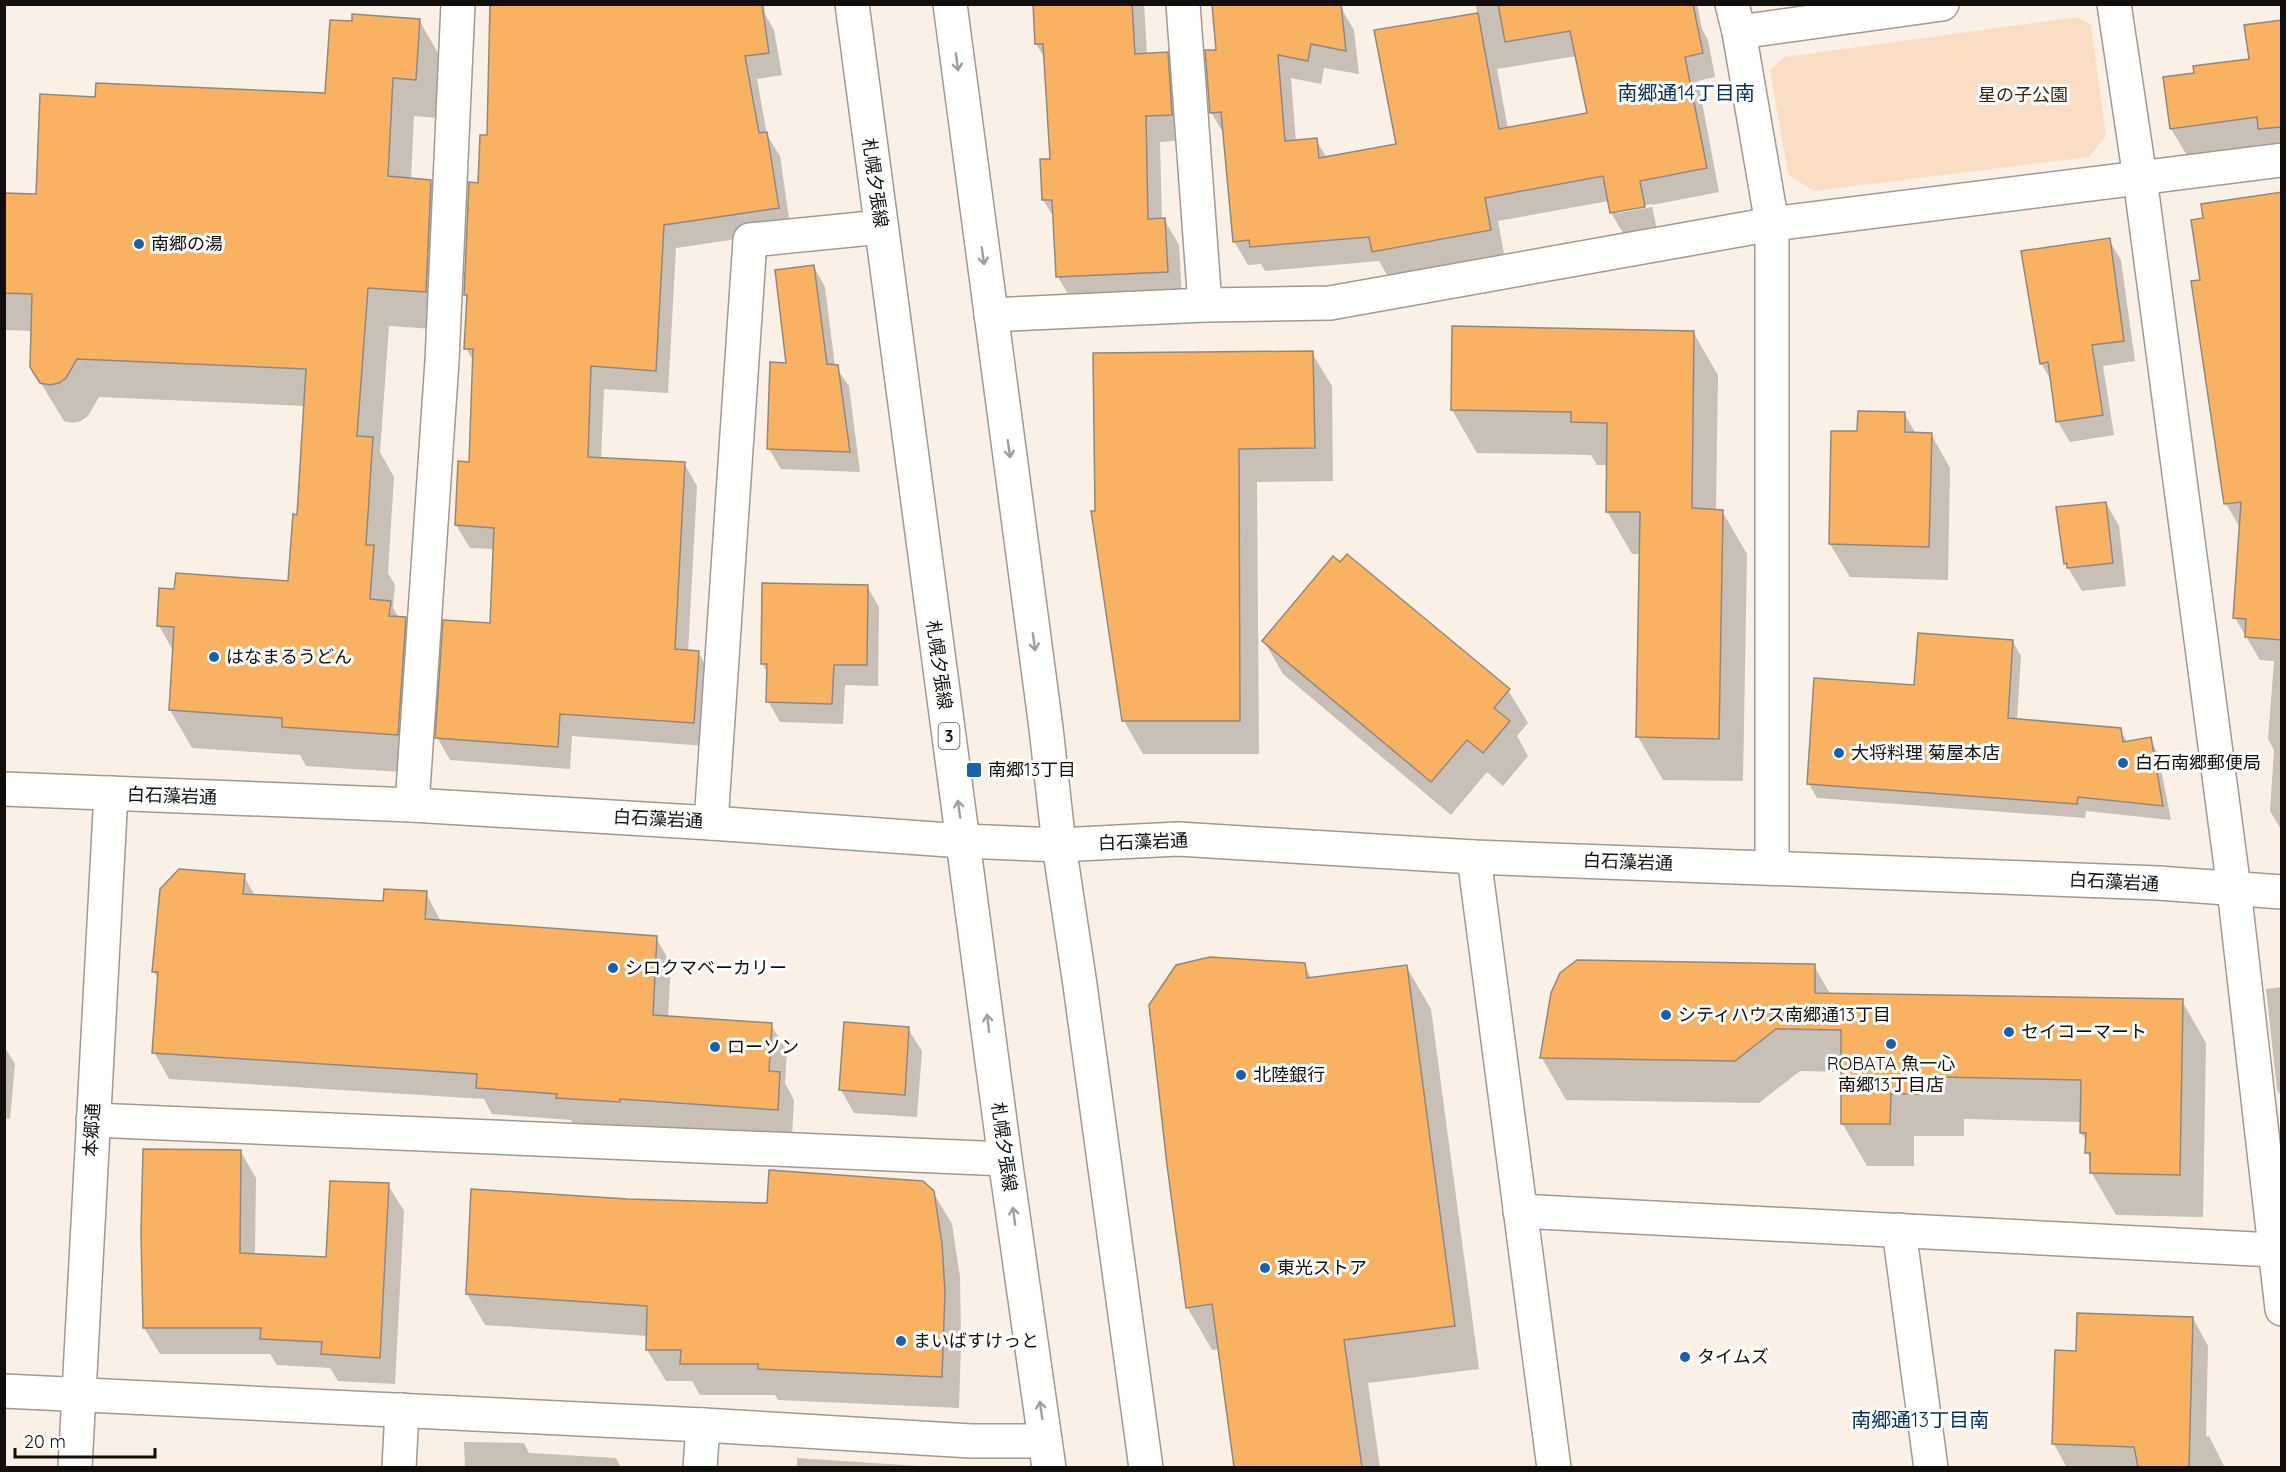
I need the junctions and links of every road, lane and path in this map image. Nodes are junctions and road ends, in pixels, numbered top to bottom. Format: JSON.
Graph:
{"nodes":[{"id":1,"x":458,"y":4,"type":"edge"},
{"id":2,"x":852,"y":4,"type":"edge"},
{"id":3,"x":950,"y":4,"type":"edge"},
{"id":4,"x":1183,"y":4,"type":"edge"},
{"id":5,"x":1942,"y":4,"type":"edge"},
{"id":6,"x":2114,"y":4,"type":"edge"},
{"id":7,"x":1735,"y":18,"type":"edge"},
{"id":8,"x":2282,"y":160,"type":"edge"},
{"id":9,"x":2140,"y":178,"type":"junction"},
{"id":10,"x":1772,"y":224,"type":"junction"},
{"id":11,"x":881,"y":227,"type":"junction"},
{"id":12,"x":1205,"y":305,"type":"junction"},
{"id":13,"x":991,"y":315,"type":"junction"},
{"id":14,"x":4,"y":789,"type":"edge"},
{"id":15,"x":111,"y":793,"type":"junction"},
{"id":16,"x":412,"y":805,"type":"junction"},
{"id":17,"x":711,"y":823,"type":"junction"},
{"id":18,"x":963,"y":841,"type":"junction"},
{"id":19,"x":1059,"y":845,"type":"junction"},
{"id":20,"x":1474,"y":857,"type":"junction"},
{"id":21,"x":1772,"y":867,"type":"junction"},
{"id":22,"x":2234,"y":889,"type":"junction"},
{"id":23,"x":2282,"y":892,"type":"edge"},
{"id":24,"x":93,"y":1120,"type":"junction"},
{"id":25,"x":1005,"y":1159,"type":"junction"},
{"id":26,"x":1520,"y":1211,"type":"junction"},
{"id":27,"x":1899,"y":1230,"type":"junction"},
{"id":28,"x":2274,"y":1250,"type":"junction"},
{"id":29,"x":2282,"y":1309,"type":"edge"},
{"id":30,"x":4,"y":1391,"type":"edge"},
{"id":31,"x":79,"y":1394,"type":"junction"},
{"id":32,"x":402,"y":1410,"type":"junction"},
{"id":33,"x":703,"y":1425,"type":"junction"},
{"id":34,"x":971,"y":1454,"type":"edge"},
{"id":35,"x":1047,"y":1454,"type":"edge"},
{"id":36,"x":75,"y":1467,"type":"edge"},
{"id":37,"x":399,"y":1467,"type":"edge"},
{"id":38,"x":700,"y":1467,"type":"edge"},
{"id":39,"x":1146,"y":1467,"type":"edge"},
{"id":40,"x":1554,"y":1467,"type":"edge"},
{"id":41,"x":1931,"y":1467,"type":"edge"}],
"edges":[{"from":1,"to":16,"type":"street"},
{"from":2,"to":11,"type":"street","name":"札幌夕張線","number":"3"},
{"from":3,"to":13,"type":"street","one_way":true},
{"from":4,"to":12,"type":"street"},
{"from":5,"to":7,"type":"street"},
{"from":6,"to":9,"type":"street"},
{"from":7,"to":10,"type":"street"},
{"from":8,"to":9,"type":"street"},
{"from":9,"to":10,"type":"street"},
{"from":9,"to":22,"type":"street"},
{"from":10,"to":12,"type":"street"},
{"from":10,"to":21,"type":"street"},
{"from":11,"to":17,"type":"street"},
{"from":18,"to":11,"type":"street","name":"札幌夕張線","number":"3","one_way":true},
{"from":12,"to":13,"type":"street"},
{"from":13,"to":19,"type":"street","one_way":true},
{"from":14,"to":15,"type":"street","name":"白石藻岩通"},
{"from":15,"to":16,"type":"street","name":"白石藻岩通"},
{"from":15,"to":24,"type":"street","name":"本郷通"},
{"from":16,"to":17,"type":"street","name":"白石藻岩通"},
{"from":17,"to":18,"type":"street","name":"白石藻岩通"},
{"from":18,"to":19,"type":"street","name":"白石藻岩通"},
{"from":25,"to":18,"type":"street","name":"札幌夕張線","number":"3","one_way":true},
{"from":19,"to":20,"type":"street","name":"白石藻岩通"},
{"from":19,"to":39,"type":"street"},
{"from":20,"to":21,"type":"street","name":"白石藻岩通"},
{"from":20,"to":26,"type":"street"},
{"from":21,"to":22,"type":"street","name":"白石藻岩通"},
{"from":22,"to":23,"type":"street","name":"白石藻岩通"},
{"from":22,"to":28,"type":"street"},
{"from":24,"to":25,"type":"street"},
{"from":24,"to":31,"type":"street","name":"本郷通"},
{"from":35,"to":25,"type":"street","name":"札幌夕張線","number":"3","one_way":true},
{"from":26,"to":27,"type":"street"},
{"from":26,"to":40,"type":"street"},
{"from":27,"to":28,"type":"street"},
{"from":27,"to":41,"type":"street"},
{"from":28,"to":29,"type":"street"},
{"from":30,"to":31,"type":"street"},
{"from":31,"to":32,"type":"street"},
{"from":31,"to":36,"type":"street","name":"本郷通"},
{"from":32,"to":33,"type":"street"},
{"from":32,"to":37,"type":"street"},
{"from":33,"to":34,"type":"street"},
{"from":33,"to":38,"type":"street"},
{"from":34,"to":35,"type":"street"}]}
